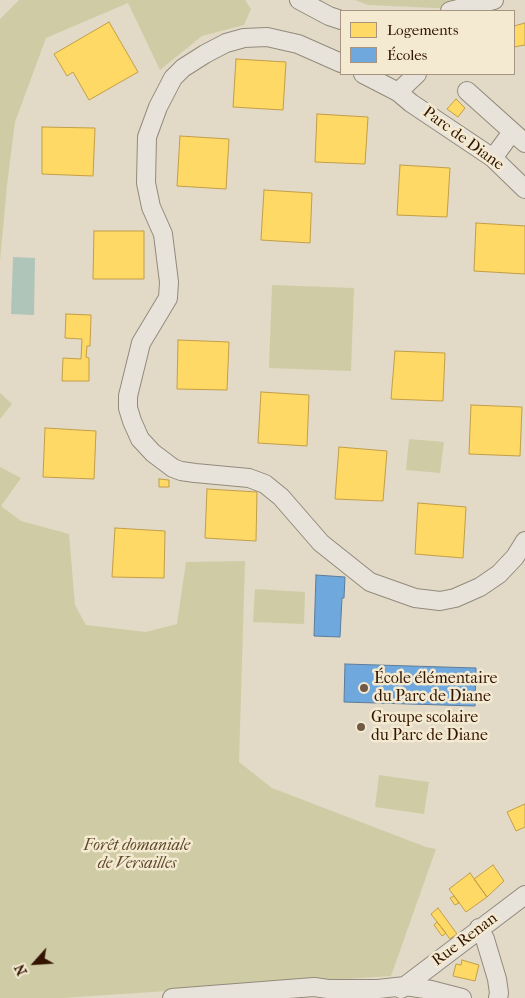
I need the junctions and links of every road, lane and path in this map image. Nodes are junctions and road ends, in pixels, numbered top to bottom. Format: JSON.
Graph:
{"nodes":[{"id":1,"x":299,"y":0,"type":"edge"},
{"id":2,"x":494,"y":0,"type":"edge"},
{"id":3,"x":454,"y":10,"type":"edge"},
{"id":4,"x":340,"y":20,"type":"edge"},
{"id":5,"x":340,"y":63,"type":"edge"},
{"id":6,"x":366,"y":75,"type":"edge"},
{"id":7,"x":417,"y":75,"type":"edge"},
{"id":8,"x":468,"y":90,"type":"dead end"},
{"id":9,"x":398,"y":92,"type":"junction"},
{"id":10,"x":519,"y":137,"type":"edge"},
{"id":11,"x":493,"y":158,"type":"junction"},
{"id":12,"x":525,"y":189,"type":"edge"},
{"id":13,"x":525,"y":541,"type":"edge"},
{"id":14,"x":525,"y":895,"type":"edge"},
{"id":15,"x":479,"y":928,"type":"junction"},
{"id":16,"x":409,"y":992,"type":"edge"},
{"id":17,"x":383,"y":995,"type":"edge"},
{"id":18,"x":172,"y":998,"type":"edge"},
{"id":19,"x":462,"y":998,"type":"edge"},
{"id":20,"x":498,"y":998,"type":"edge"}],
"edges":[{"from":1,"to":4,"type":"street"},
{"from":2,"to":3,"type":"street"},
{"from":5,"to":13,"type":"street"},
{"from":6,"to":9,"type":"street","name":"Parc de Diane"},
{"from":7,"to":9,"type":"street"},
{"from":8,"to":10,"type":"street"},
{"from":9,"to":11,"type":"street","name":"Parc de Diane"},
{"from":10,"to":11,"type":"street"},
{"from":11,"to":12,"type":"street","name":"Parc de Diane"},
{"from":14,"to":15,"type":"street","name":"Rue Renan"},
{"from":15,"to":16,"type":"street","name":"Rue Renan"},
{"from":15,"to":20,"type":"street"},
{"from":16,"to":17,"type":"street"},
{"from":16,"to":19,"type":"street"},
{"from":17,"to":18,"type":"street"}]}
